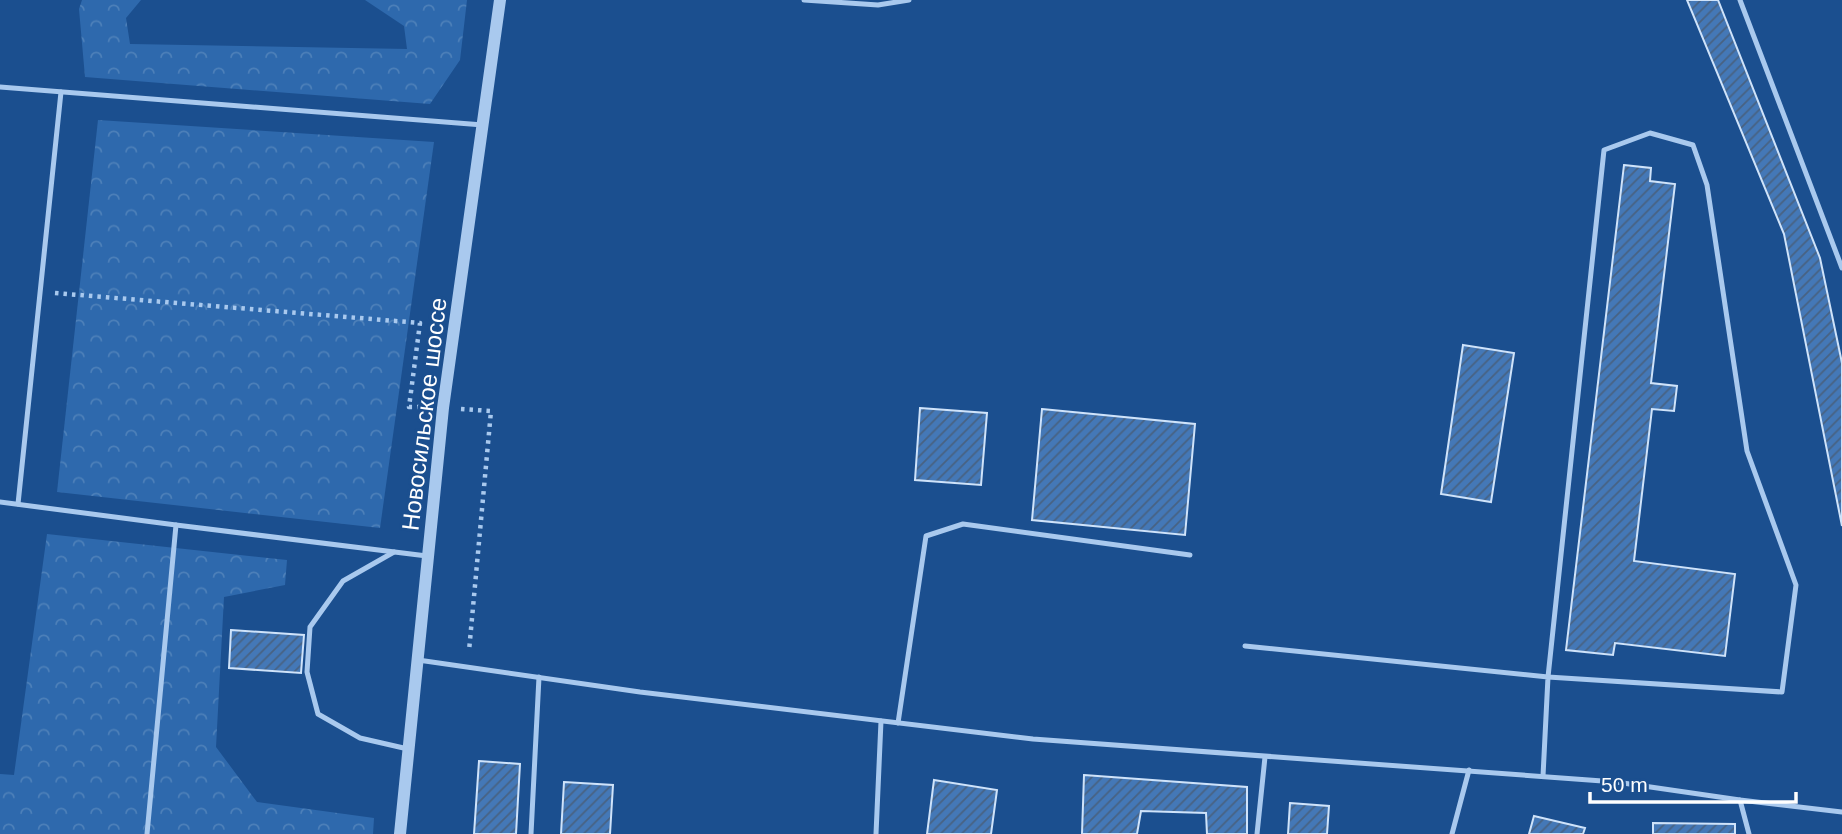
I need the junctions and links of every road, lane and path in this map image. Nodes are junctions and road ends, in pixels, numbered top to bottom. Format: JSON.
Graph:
{"nodes":[{"id":1,"x":500,"y":0,"type":"edge"},
{"id":2,"x":804,"y":0,"type":"edge"},
{"id":3,"x":909,"y":0,"type":"edge"},
{"id":4,"x":1740,"y":0,"type":"edge"},
{"id":5,"x":0,"y":87,"type":"edge"},
{"id":6,"x":61,"y":92,"type":"junction"},
{"id":7,"x":483,"y":125,"type":"junction"},
{"id":8,"x":1842,"y":268,"type":"edge"},
{"id":9,"x":40,"y":291,"type":"junction"},
{"id":10,"x":443,"y":408,"type":"junction"},
{"id":11,"x":0,"y":502,"type":"edge"},
{"id":12,"x":18,"y":504,"type":"junction"},
{"id":13,"x":176,"y":525,"type":"junction"},
{"id":14,"x":394,"y":552,"type":"junction"},
{"id":15,"x":1190,"y":555,"type":"dead end"},
{"id":16,"x":429,"y":556,"type":"junction"},
{"id":17,"x":1245,"y":646,"type":"dead end"},
{"id":18,"x":418,"y":660,"type":"junction"},
{"id":19,"x":467,"y":667,"type":"junction"},
{"id":20,"x":539,"y":677,"type":"junction"},
{"id":21,"x":1548,"y":677,"type":"junction"},
{"id":22,"x":881,"y":720,"type":"junction"},
{"id":23,"x":898,"y":723,"type":"junction"},
{"id":24,"x":408,"y":750,"type":"junction"},
{"id":25,"x":1265,"y":757,"type":"junction"},
{"id":26,"x":1469,"y":770,"type":"junction"},
{"id":27,"x":1543,"y":776,"type":"junction"},
{"id":28,"x":1740,"y":800,"type":"junction"},
{"id":29,"x":1842,"y":812,"type":"edge"},
{"id":30,"x":146,"y":834,"type":"edge"},
{"id":31,"x":400,"y":834,"type":"edge"},
{"id":32,"x":531,"y":834,"type":"edge"},
{"id":33,"x":876,"y":834,"type":"edge"},
{"id":34,"x":1256,"y":834,"type":"edge"},
{"id":35,"x":1452,"y":834,"type":"edge"},
{"id":36,"x":1749,"y":834,"type":"edge"}],
"edges":[{"from":1,"to":7,"type":"street","name":"Новосильское шоссе"},
{"from":2,"to":3,"type":"lane"},
{"from":4,"to":8,"type":"lane"},
{"from":5,"to":6,"type":"lane"},
{"from":6,"to":7,"type":"lane"},
{"from":6,"to":9,"type":"lane"},
{"from":7,"to":10,"type":"street","name":"Новосильское шоссе"},
{"from":9,"to":10,"type":"path"},
{"from":9,"to":12,"type":"lane"},
{"from":10,"to":16,"type":"street","name":"Новосильское шоссе"},
{"from":10,"to":19,"type":"path"},
{"from":11,"to":12,"type":"lane"},
{"from":12,"to":13,"type":"lane"},
{"from":13,"to":14,"type":"lane"},
{"from":13,"to":30,"type":"lane"},
{"from":14,"to":16,"type":"lane"},
{"from":14,"to":24,"type":"lane"},
{"from":15,"to":23,"type":"lane"},
{"from":16,"to":18,"type":"street","name":"Новосильское шоссе"},
{"from":17,"to":21,"type":"lane"},
{"from":18,"to":19,"type":"lane"},
{"from":18,"to":24,"type":"street","name":"Новосильское шоссе"},
{"from":19,"to":20,"type":"lane"},
{"from":20,"to":22,"type":"lane"},
{"from":20,"to":32,"type":"lane"},
{"from":21,"to":21,"type":"lane"},
{"from":21,"to":27,"type":"lane"},
{"from":22,"to":23,"type":"lane"},
{"from":22,"to":33,"type":"lane"},
{"from":23,"to":25,"type":"lane"},
{"from":24,"to":31,"type":"street","name":"Новосильское шоссе"},
{"from":25,"to":26,"type":"lane"},
{"from":25,"to":34,"type":"lane"},
{"from":26,"to":27,"type":"lane"},
{"from":26,"to":35,"type":"lane"},
{"from":27,"to":28,"type":"lane"},
{"from":28,"to":29,"type":"lane"},
{"from":28,"to":36,"type":"lane"}]}
